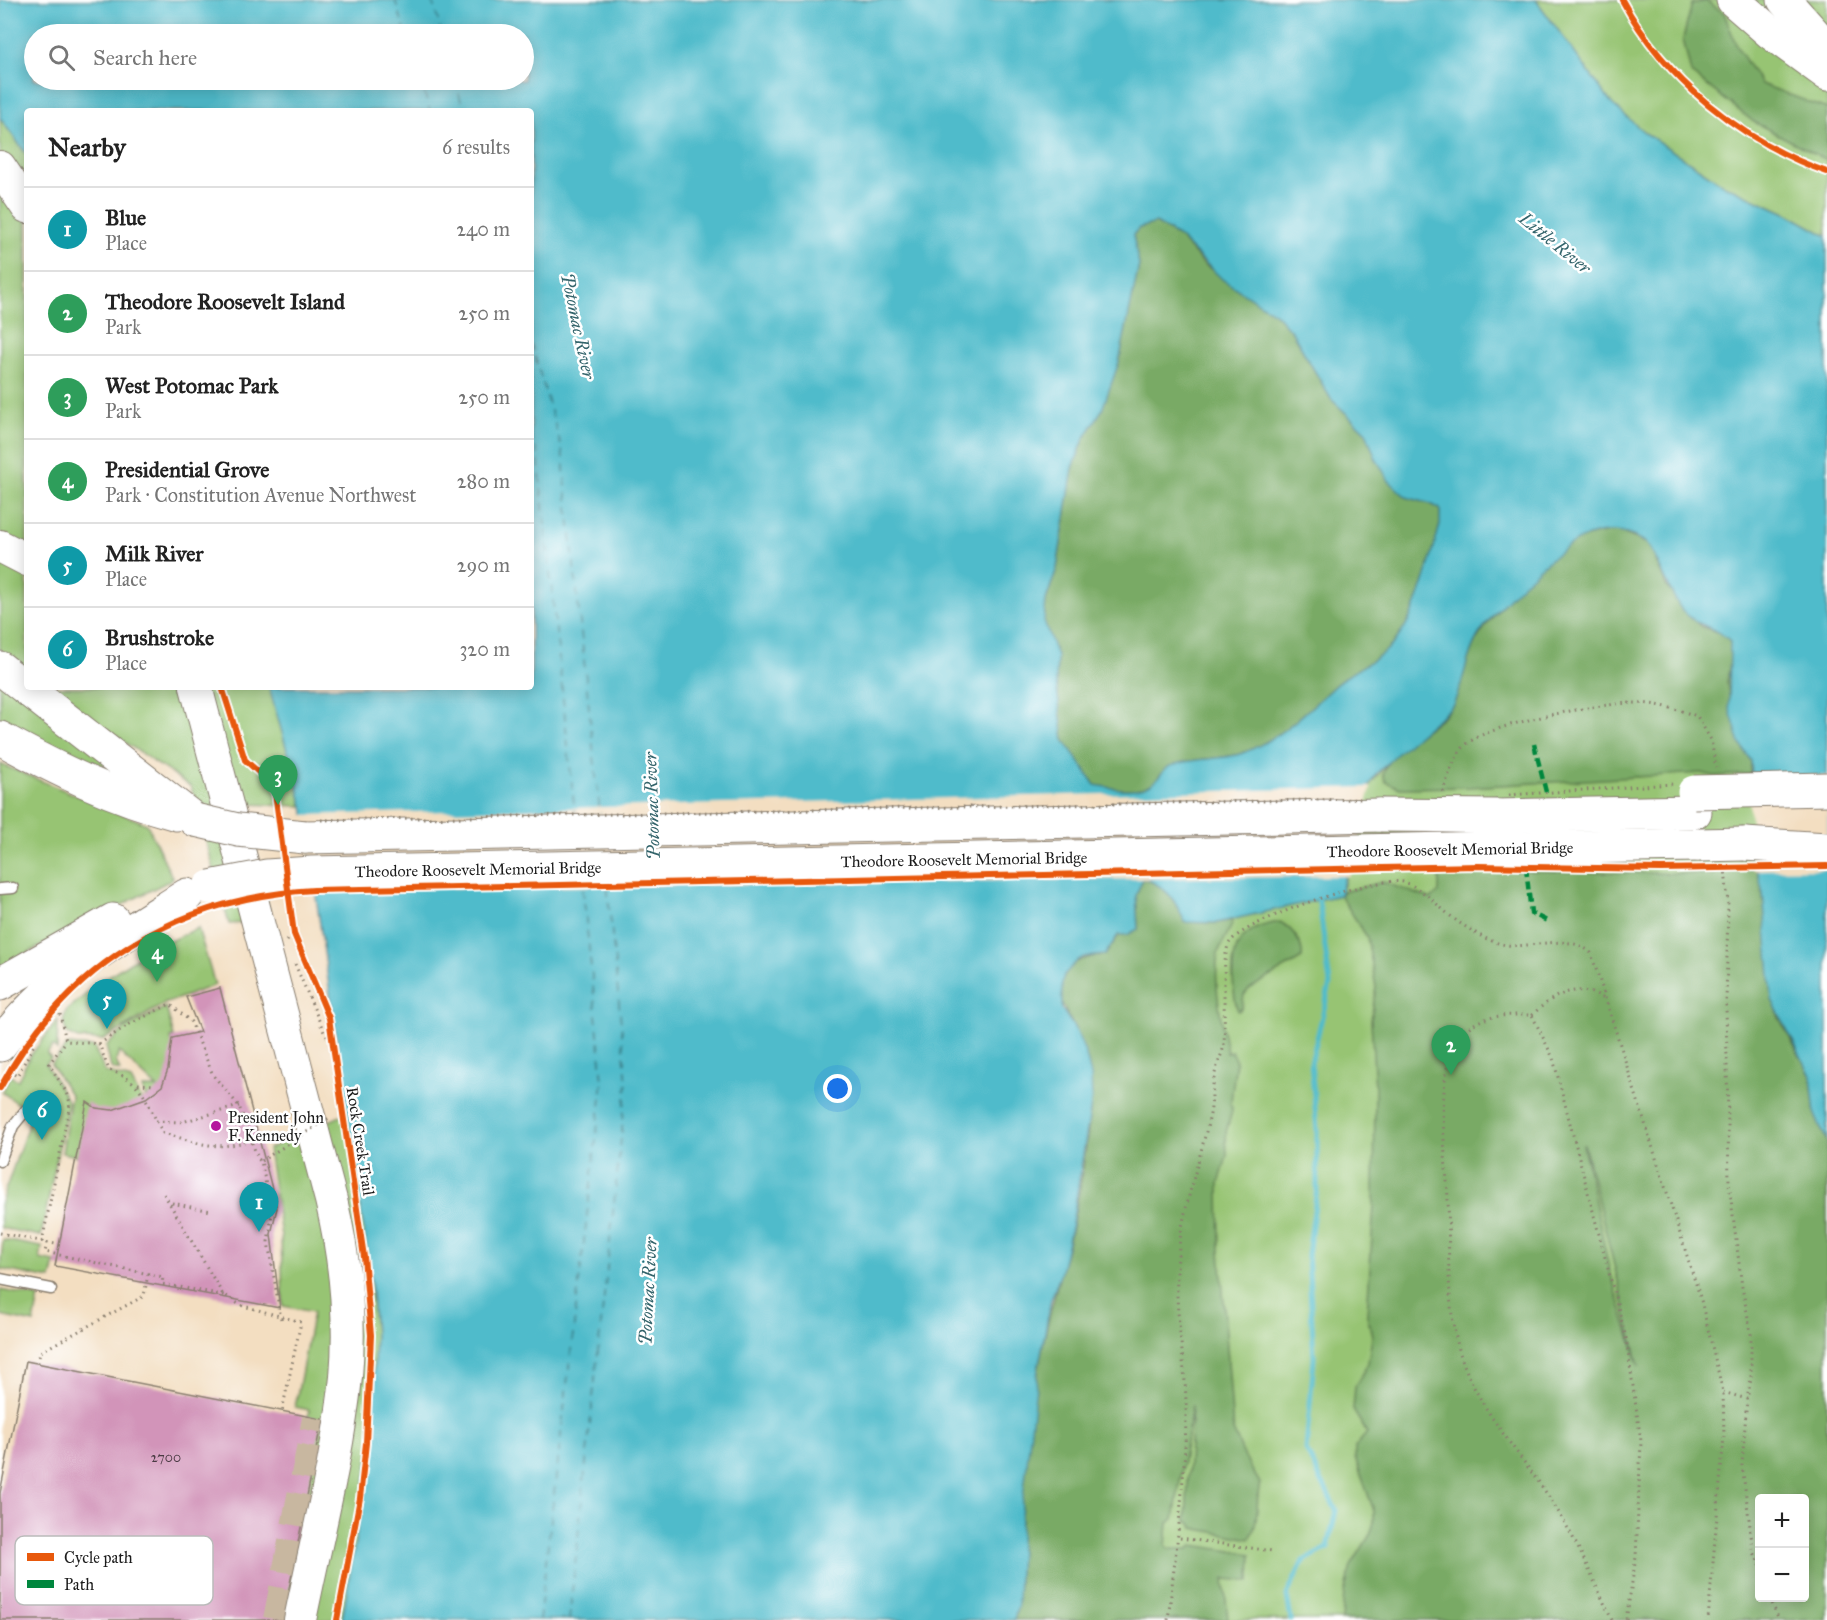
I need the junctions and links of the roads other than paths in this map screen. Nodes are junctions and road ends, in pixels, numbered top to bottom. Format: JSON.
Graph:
{"nodes":[{"id":1,"x":1733,"y":0,"type":"edge"},
{"id":2,"x":1784,"y":0,"type":"edge"},
{"id":3,"x":1827,"y":48,"type":"edge"},
{"id":4,"x":1827,"y":74,"type":"edge"},
{"id":5,"x":0,"y":167,"type":"edge"},
{"id":6,"x":24,"y":203,"type":"edge"},
{"id":7,"x":0,"y":546,"type":"edge"},
{"id":8,"x":24,"y":558,"type":"edge"},
{"id":9,"x":0,"y":669,"type":"edge"},
{"id":10,"x":24,"y":688,"type":"edge"},
{"id":11,"x":27,"y":690,"type":"edge"},
{"id":12,"x":177,"y":690,"type":"edge"},
{"id":13,"x":197,"y":690,"type":"edge"},
{"id":14,"x":0,"y":738,"type":"edge"},
{"id":15,"x":0,"y":753,"type":"edge"},
{"id":16,"x":63,"y":772,"type":"junction"},
{"id":17,"x":1827,"y":789,"type":"edge"},
{"id":18,"x":1375,"y":807,"type":"junction"},
{"id":19,"x":1827,"y":809,"type":"edge"},
{"id":20,"x":195,"y":820,"type":"junction"},
{"id":21,"x":1827,"y":841,"type":"edge"},
{"id":22,"x":1827,"y":849,"type":"edge"},
{"id":23,"x":1733,"y":857,"type":"junction"},
{"id":24,"x":13,"y":888,"type":"dead end"},
{"id":25,"x":0,"y":889,"type":"edge"},
{"id":26,"x":198,"y":891,"type":"junction"},
{"id":27,"x":0,"y":984,"type":"edge"},
{"id":28,"x":7,"y":1064,"type":"edge"},
{"id":29,"x":26,"y":1110,"type":"dead end"},
{"id":30,"x":0,"y":1161,"type":"edge"},
{"id":31,"x":0,"y":1279,"type":"edge"},
{"id":32,"x":51,"y":1289,"type":"dead end"},
{"id":33,"x":318,"y":1419,"type":"tunnel mouth"},
{"id":34,"x":300,"y":1620,"type":"edge"}],
"edges":[{"from":1,"to":4,"type":"highway"},
{"from":2,"to":3,"type":"highway"},
{"from":5,"to":6,"type":"main road"},
{"from":7,"to":8,"type":"main road"},
{"from":9,"to":10,"type":"highway"},
{"from":11,"to":20,"type":"highway"},
{"from":12,"to":33,"type":"main road"},
{"from":13,"to":34,"type":"main road"},
{"from":14,"to":16,"type":"highway"},
{"from":15,"to":16,"type":"highway"},
{"from":16,"to":20,"type":"highway","name":"Theodore Roosevelt Memorial Bridge"},
{"from":17,"to":18,"type":"highway","name":"Theodore Roosevelt Memorial Bridge","bridge":true},
{"from":18,"to":19,"type":"highway","name":"Theodore Roosevelt Memorial Bridge","bridge":true},
{"from":18,"to":20,"type":"highway","name":"Theodore Roosevelt Memorial Bridge","bridge":true},
{"from":21,"to":23,"type":"highway","name":"Theodore Roosevelt Memorial Bridge"},
{"from":22,"to":23,"type":"highway","name":"Theodore Roosevelt Memorial Bridge"},
{"from":23,"to":26,"type":"highway","name":"Theodore Roosevelt Memorial Bridge","bridge":true},
{"from":24,"to":25,"type":"lane"},
{"from":26,"to":27,"type":"highway","name":"Theodore Roosevelt Memorial Bridge"},
{"from":26,"to":28,"type":"highway"},
{"from":29,"to":30,"type":"lane"},
{"from":31,"to":32,"type":"lane"}]}
